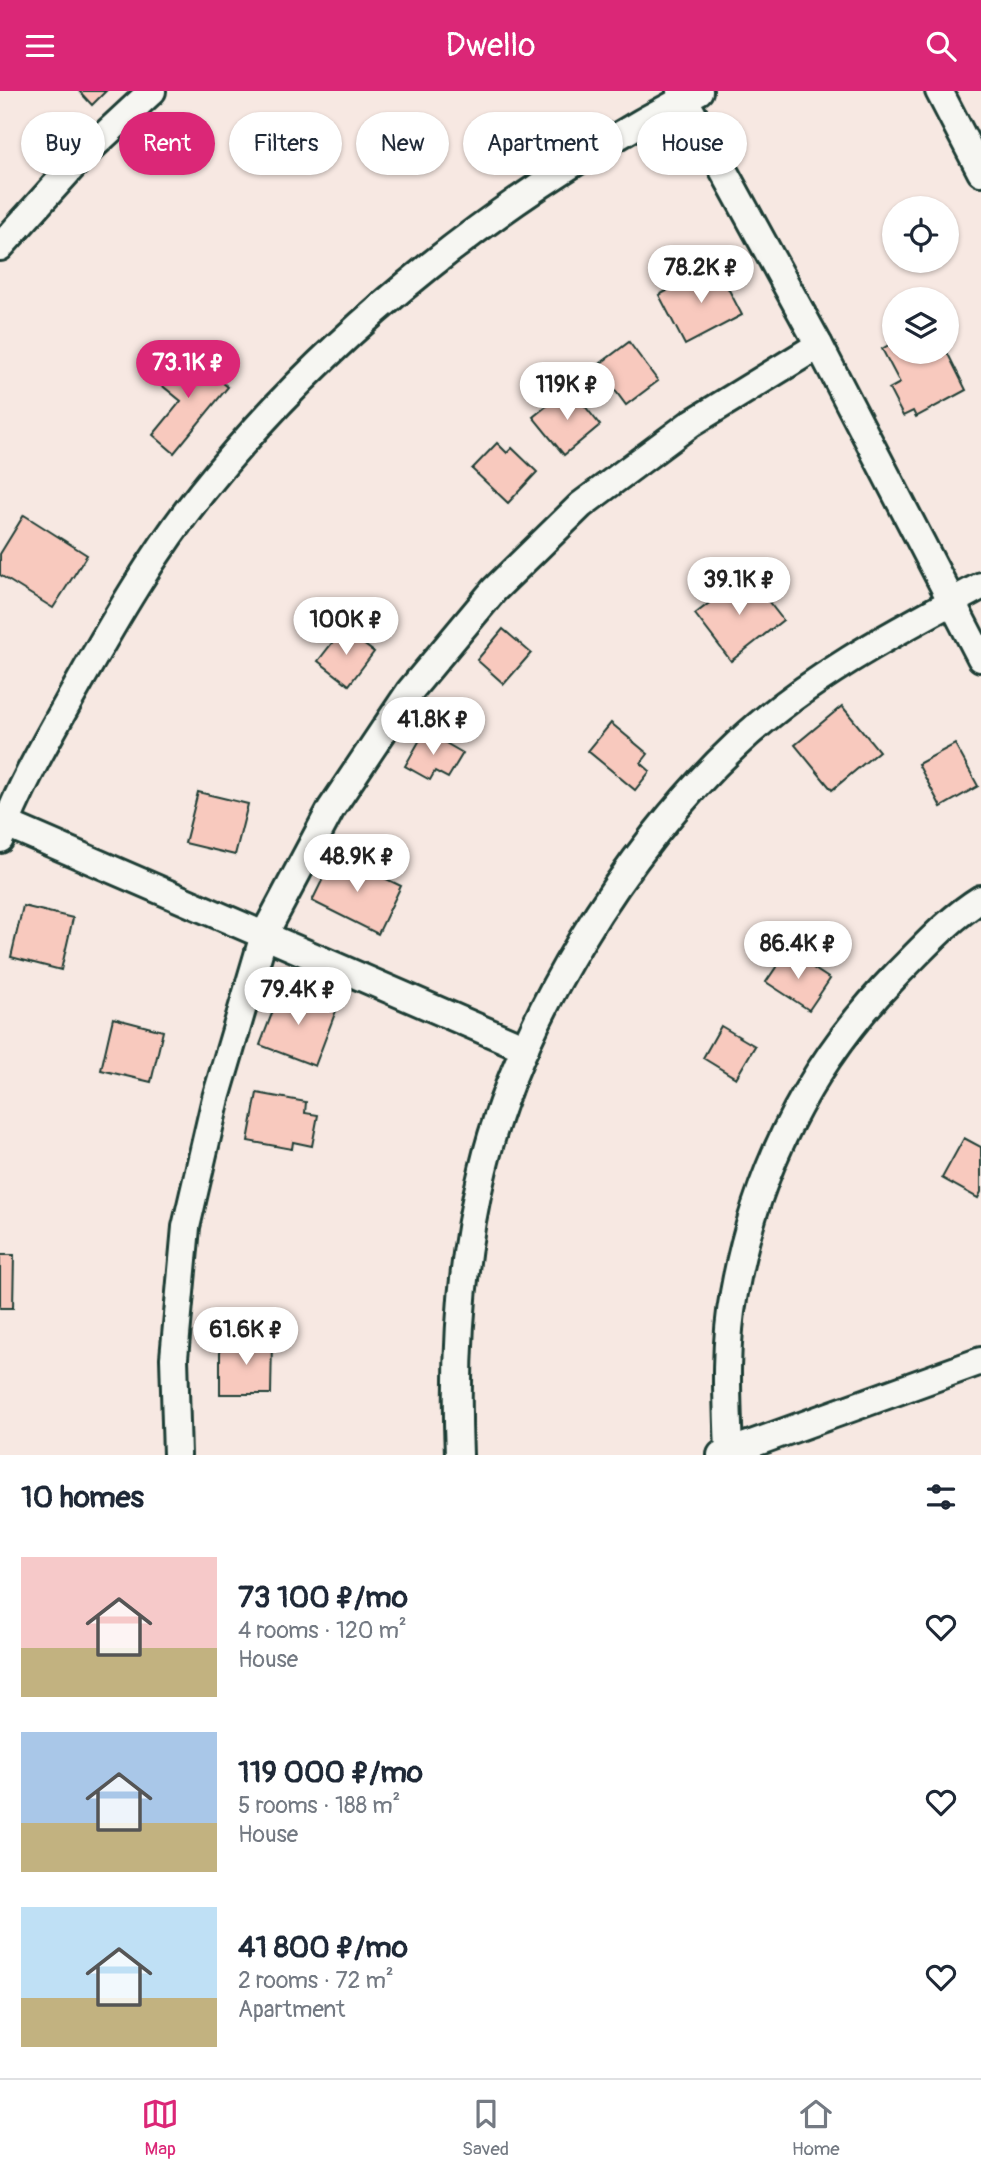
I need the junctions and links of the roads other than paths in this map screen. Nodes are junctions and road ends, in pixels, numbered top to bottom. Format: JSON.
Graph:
{"nodes":[{"id":1,"x":152,"y":91,"type":"edge"},
{"id":2,"x":939,"y":91,"type":"edge"},
{"id":3,"x":688,"y":94,"type":"edge"},
{"id":4,"x":981,"y":172,"type":"edge"},
{"id":5,"x":0,"y":247,"type":"edge"},
{"id":6,"x":819,"y":345,"type":"junction"},
{"id":7,"x":981,"y":586,"type":"edge"},
{"id":8,"x":952,"y":602,"type":"junction"},
{"id":9,"x":981,"y":658,"type":"edge"},
{"id":10,"x":2,"y":828,"type":"edge"},
{"id":11,"x":981,"y":899,"type":"edge"},
{"id":12,"x":264,"y":935,"type":"junction"},
{"id":13,"x":525,"y":1048,"type":"junction"},
{"id":14,"x":981,"y":1361,"type":"edge"},
{"id":15,"x":725,"y":1453,"type":"edge"},
{"id":16,"x":177,"y":1455,"type":"edge"},
{"id":17,"x":458,"y":1455,"type":"edge"}],
"edges":[{"from":1,"to":5,"type":"lane"},
{"from":2,"to":4,"type":"lane"},
{"from":3,"to":6,"type":"lane"},
{"from":3,"to":10,"type":"lane"},
{"from":6,"to":8,"type":"lane"},
{"from":6,"to":12,"type":"lane"},
{"from":7,"to":8,"type":"lane"},
{"from":8,"to":9,"type":"lane"},
{"from":8,"to":13,"type":"lane"},
{"from":10,"to":12,"type":"lane"},
{"from":11,"to":15,"type":"lane"},
{"from":12,"to":13,"type":"lane"},
{"from":12,"to":16,"type":"lane"},
{"from":13,"to":17,"type":"lane"},
{"from":14,"to":15,"type":"lane"}]}
